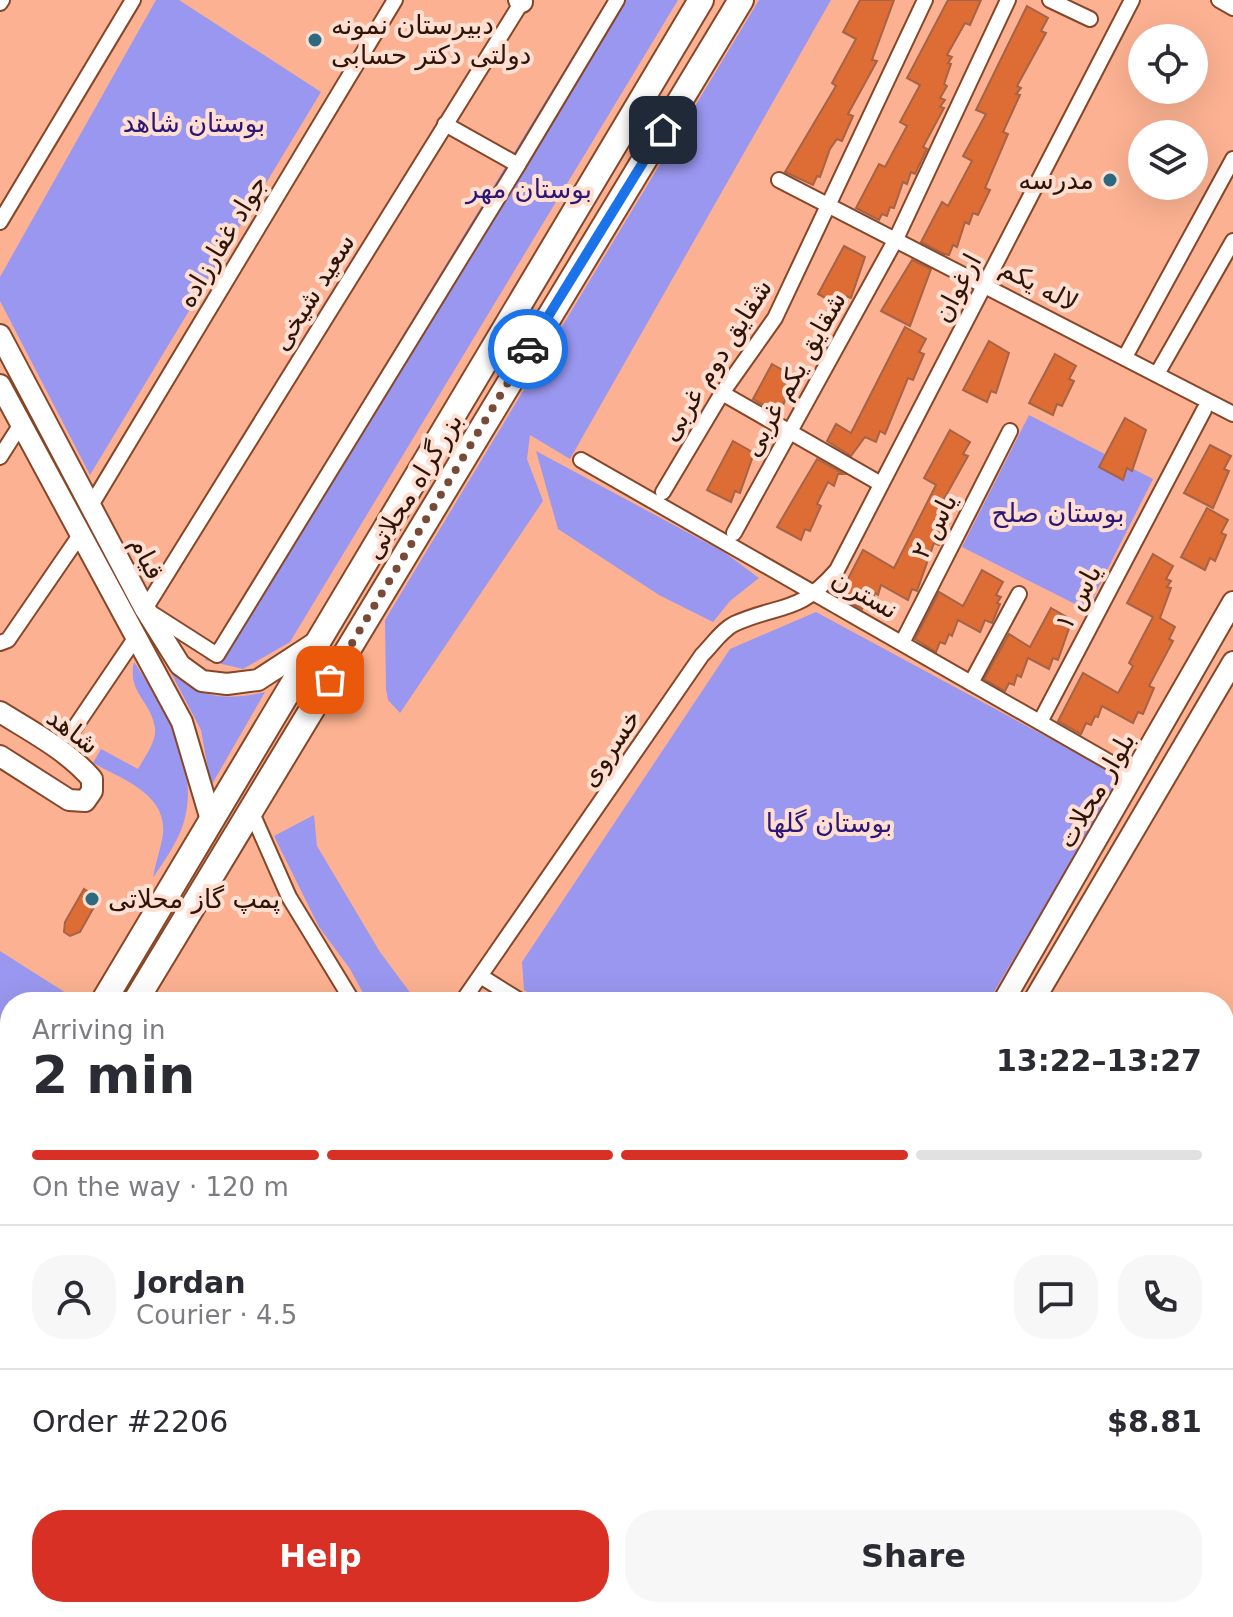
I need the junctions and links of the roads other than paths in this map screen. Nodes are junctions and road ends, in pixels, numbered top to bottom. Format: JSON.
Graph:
{"nodes":[{"id":1,"x":133,"y":0,"type":"edge"},
{"id":2,"x":395,"y":0,"type":"edge"},
{"id":3,"x":617,"y":0,"type":"edge"},
{"id":4,"x":701,"y":0,"type":"edge"},
{"id":5,"x":741,"y":0,"type":"edge"},
{"id":6,"x":925,"y":0,"type":"edge"},
{"id":7,"x":1008,"y":0,"type":"edge"},
{"id":8,"x":1050,"y":0,"type":"edge"},
{"id":9,"x":1132,"y":0,"type":"edge"},
{"id":10,"x":1219,"y":0,"type":"edge"},
{"id":11,"x":521,"y":1,"type":"edge"},
{"id":12,"x":1233,"y":8,"type":"edge"},
{"id":13,"x":1090,"y":19,"type":"dead end"},
{"id":14,"x":445,"y":124,"type":"junction"},
{"id":15,"x":1233,"y":159,"type":"edge"},
{"id":16,"x":518,"y":165,"type":"junction"},
{"id":17,"x":779,"y":180,"type":"dead end"},
{"id":18,"x":828,"y":207,"type":"junction"},
{"id":19,"x":0,"y":219,"type":"edge"},
{"id":20,"x":896,"y":239,"type":"junction"},
{"id":21,"x":1233,"y":241,"type":"edge"},
{"id":22,"x":987,"y":285,"type":"junction"},
{"id":23,"x":524,"y":296,"type":"junction"},
{"id":24,"x":550,"y":313,"type":"junction"},
{"id":25,"x":0,"y":335,"type":"edge"},
{"id":26,"x":1125,"y":357,"type":"junction"},
{"id":27,"x":1157,"y":374,"type":"junction"},
{"id":28,"x":472,"y":384,"type":"junction"},
{"id":29,"x":0,"y":385,"type":"edge"},
{"id":30,"x":722,"y":393,"type":"junction"},
{"id":31,"x":496,"y":402,"type":"junction"},
{"id":32,"x":1204,"y":410,"type":"dead end"},
{"id":33,"x":1233,"y":414,"type":"edge"},
{"id":34,"x":21,"y":424,"type":"junction"},
{"id":35,"x":1010,"y":431,"type":"dead end"},
{"id":36,"x":790,"y":432,"type":"junction"},
{"id":37,"x":0,"y":457,"type":"edge"},
{"id":38,"x":581,"y":460,"type":"dead end"},
{"id":39,"x":881,"y":484,"type":"junction"},
{"id":40,"x":663,"y":492,"type":"dead end"},
{"id":41,"x":90,"y":507,"type":"junction"},
{"id":42,"x":734,"y":533,"type":"dead end"},
{"id":43,"x":80,"y":535,"type":"junction"},
{"id":44,"x":816,"y":594,"type":"junction"},
{"id":45,"x":1019,"y":594,"type":"dead end"},
{"id":46,"x":1233,"y":602,"type":"edge"},
{"id":47,"x":145,"y":609,"type":"junction"},
{"id":48,"x":164,"y":641,"type":"junction"},
{"id":49,"x":318,"y":641,"type":"junction"},
{"id":50,"x":1,"y":643,"type":"edge"},
{"id":51,"x":902,"y":643,"type":"junction"},
{"id":52,"x":140,"y":644,"type":"junction"},
{"id":53,"x":1233,"y":662,"type":"edge"},
{"id":54,"x":971,"y":683,"type":"junction"},
{"id":55,"x":0,"y":712,"type":"edge"},
{"id":56,"x":1040,"y":722,"type":"junction"},
{"id":57,"x":69,"y":736,"type":"dead end"},
{"id":58,"x":0,"y":756,"type":"edge"},
{"id":59,"x":1125,"y":771,"type":"dead end"},
{"id":60,"x":252,"y":813,"type":"junction"},
{"id":61,"x":211,"y":820,"type":"junction"},
{"id":62,"x":482,"y":977,"type":"junction"},
{"id":63,"x":107,"y":992,"type":"edge"},
{"id":64,"x":141,"y":992,"type":"edge"},
{"id":65,"x":347,"y":992,"type":"edge"},
{"id":66,"x":470,"y":992,"type":"edge"},
{"id":67,"x":506,"y":992,"type":"edge"},
{"id":68,"x":1009,"y":992,"type":"edge"},
{"id":69,"x":1039,"y":992,"type":"edge"}],
"edges":[{"from":1,"to":19,"type":"street"},
{"from":2,"to":41,"type":"street","name":"جواد غفارزاده"},
{"from":3,"to":16,"type":"street"},
{"from":4,"to":23,"type":"highway","name":"بزرگراه محلاتی"},
{"from":5,"to":24,"type":"highway","name":"بزرگراه محلاتی"},
{"from":6,"to":18,"type":"street","name":"شقایق دوم غربی"},
{"from":7,"to":20,"type":"street","name":"شقایق یکم غربی"},
{"from":8,"to":13,"type":"street"},
{"from":9,"to":22,"type":"street","name":"ارغوان"},
{"from":10,"to":12,"type":"street"},
{"from":11,"to":14,"type":"street","name":"سعید شیخی"},
{"from":14,"to":16,"type":"street"},
{"from":14,"to":47,"type":"street","name":"سعید شیخی"},
{"from":15,"to":26,"type":"street"},
{"from":16,"to":47,"type":"street"},
{"from":17,"to":18,"type":"street","name":"لاله یکم"},
{"from":18,"to":20,"type":"street","name":"لاله یکم"},
{"from":18,"to":30,"type":"street","name":"شقایق دوم غربی"},
{"from":20,"to":22,"type":"street","name":"لاله یکم"},
{"from":20,"to":36,"type":"street","name":"شقایق یکم غربی"},
{"from":21,"to":27,"type":"street"},
{"from":22,"to":26,"type":"street","name":"لاله یکم"},
{"from":22,"to":39,"type":"street","name":"ارغوان"},
{"from":23,"to":24,"type":"highway"},
{"from":23,"to":28,"type":"highway","name":"بزرگراه محلاتی"},
{"from":24,"to":31,"type":"highway","name":"بزرگراه محلاتی"},
{"from":25,"to":41,"type":"street","name":"قیام"},
{"from":26,"to":27,"type":"street","name":"لاله یکم"},
{"from":27,"to":33,"type":"street","name":"لاله یکم"},
{"from":28,"to":31,"type":"highway"},
{"from":28,"to":49,"type":"highway","name":"بزرگراه محلاتی"},
{"from":29,"to":34,"type":"street","name":"قیام"},
{"from":30,"to":36,"type":"street"},
{"from":30,"to":40,"type":"street","name":"شقایق دوم غربی"},
{"from":31,"to":60,"type":"highway","name":"بزرگراه محلاتی"},
{"from":32,"to":56,"type":"street","name":"یاس ۱"},
{"from":34,"to":37,"type":"street"},
{"from":34,"to":43,"type":"street","name":"قیام"},
{"from":35,"to":51,"type":"street","name":"یاس ۲"},
{"from":36,"to":39,"type":"street"},
{"from":36,"to":42,"type":"street","name":"شقایق یکم غربی"},
{"from":38,"to":44,"type":"street","name":"نسترن"},
{"from":39,"to":44,"type":"street","name":"ارغوان"},
{"from":41,"to":47,"type":"street","name":"قیام"},
{"from":43,"to":50,"type":"street"},
{"from":43,"to":52,"type":"street","name":"قیام"},
{"from":44,"to":51,"type":"street","name":"نسترن"},
{"from":44,"to":62,"type":"street","name":"خسروی"},
{"from":45,"to":54,"type":"street"},
{"from":46,"to":68,"type":"street","name":"بلوار محلات"},
{"from":47,"to":48,"type":"street","name":"قیام"},
{"from":48,"to":49,"type":"street","name":"قیام"},
{"from":48,"to":52,"type":"street"},
{"from":49,"to":61,"type":"highway","name":"بزرگراه محلاتی"},
{"from":51,"to":54,"type":"street","name":"نسترن"},
{"from":52,"to":57,"type":"street"},
{"from":52,"to":61,"type":"street","name":"قیام"},
{"from":53,"to":69,"type":"street","name":"بلوار محلات"},
{"from":54,"to":56,"type":"street","name":"نسترن"},
{"from":55,"to":58,"type":"street","name":"شاهد"},
{"from":56,"to":59,"type":"street","name":"نسترن"},
{"from":60,"to":64,"type":"highway","name":"بزرگراه محلاتی"},
{"from":60,"to":65,"type":"street"},
{"from":61,"to":63,"type":"highway","name":"بزرگراه محلاتی"},
{"from":62,"to":66,"type":"street","name":"خسروی"},
{"from":62,"to":67,"type":"street"}]}
